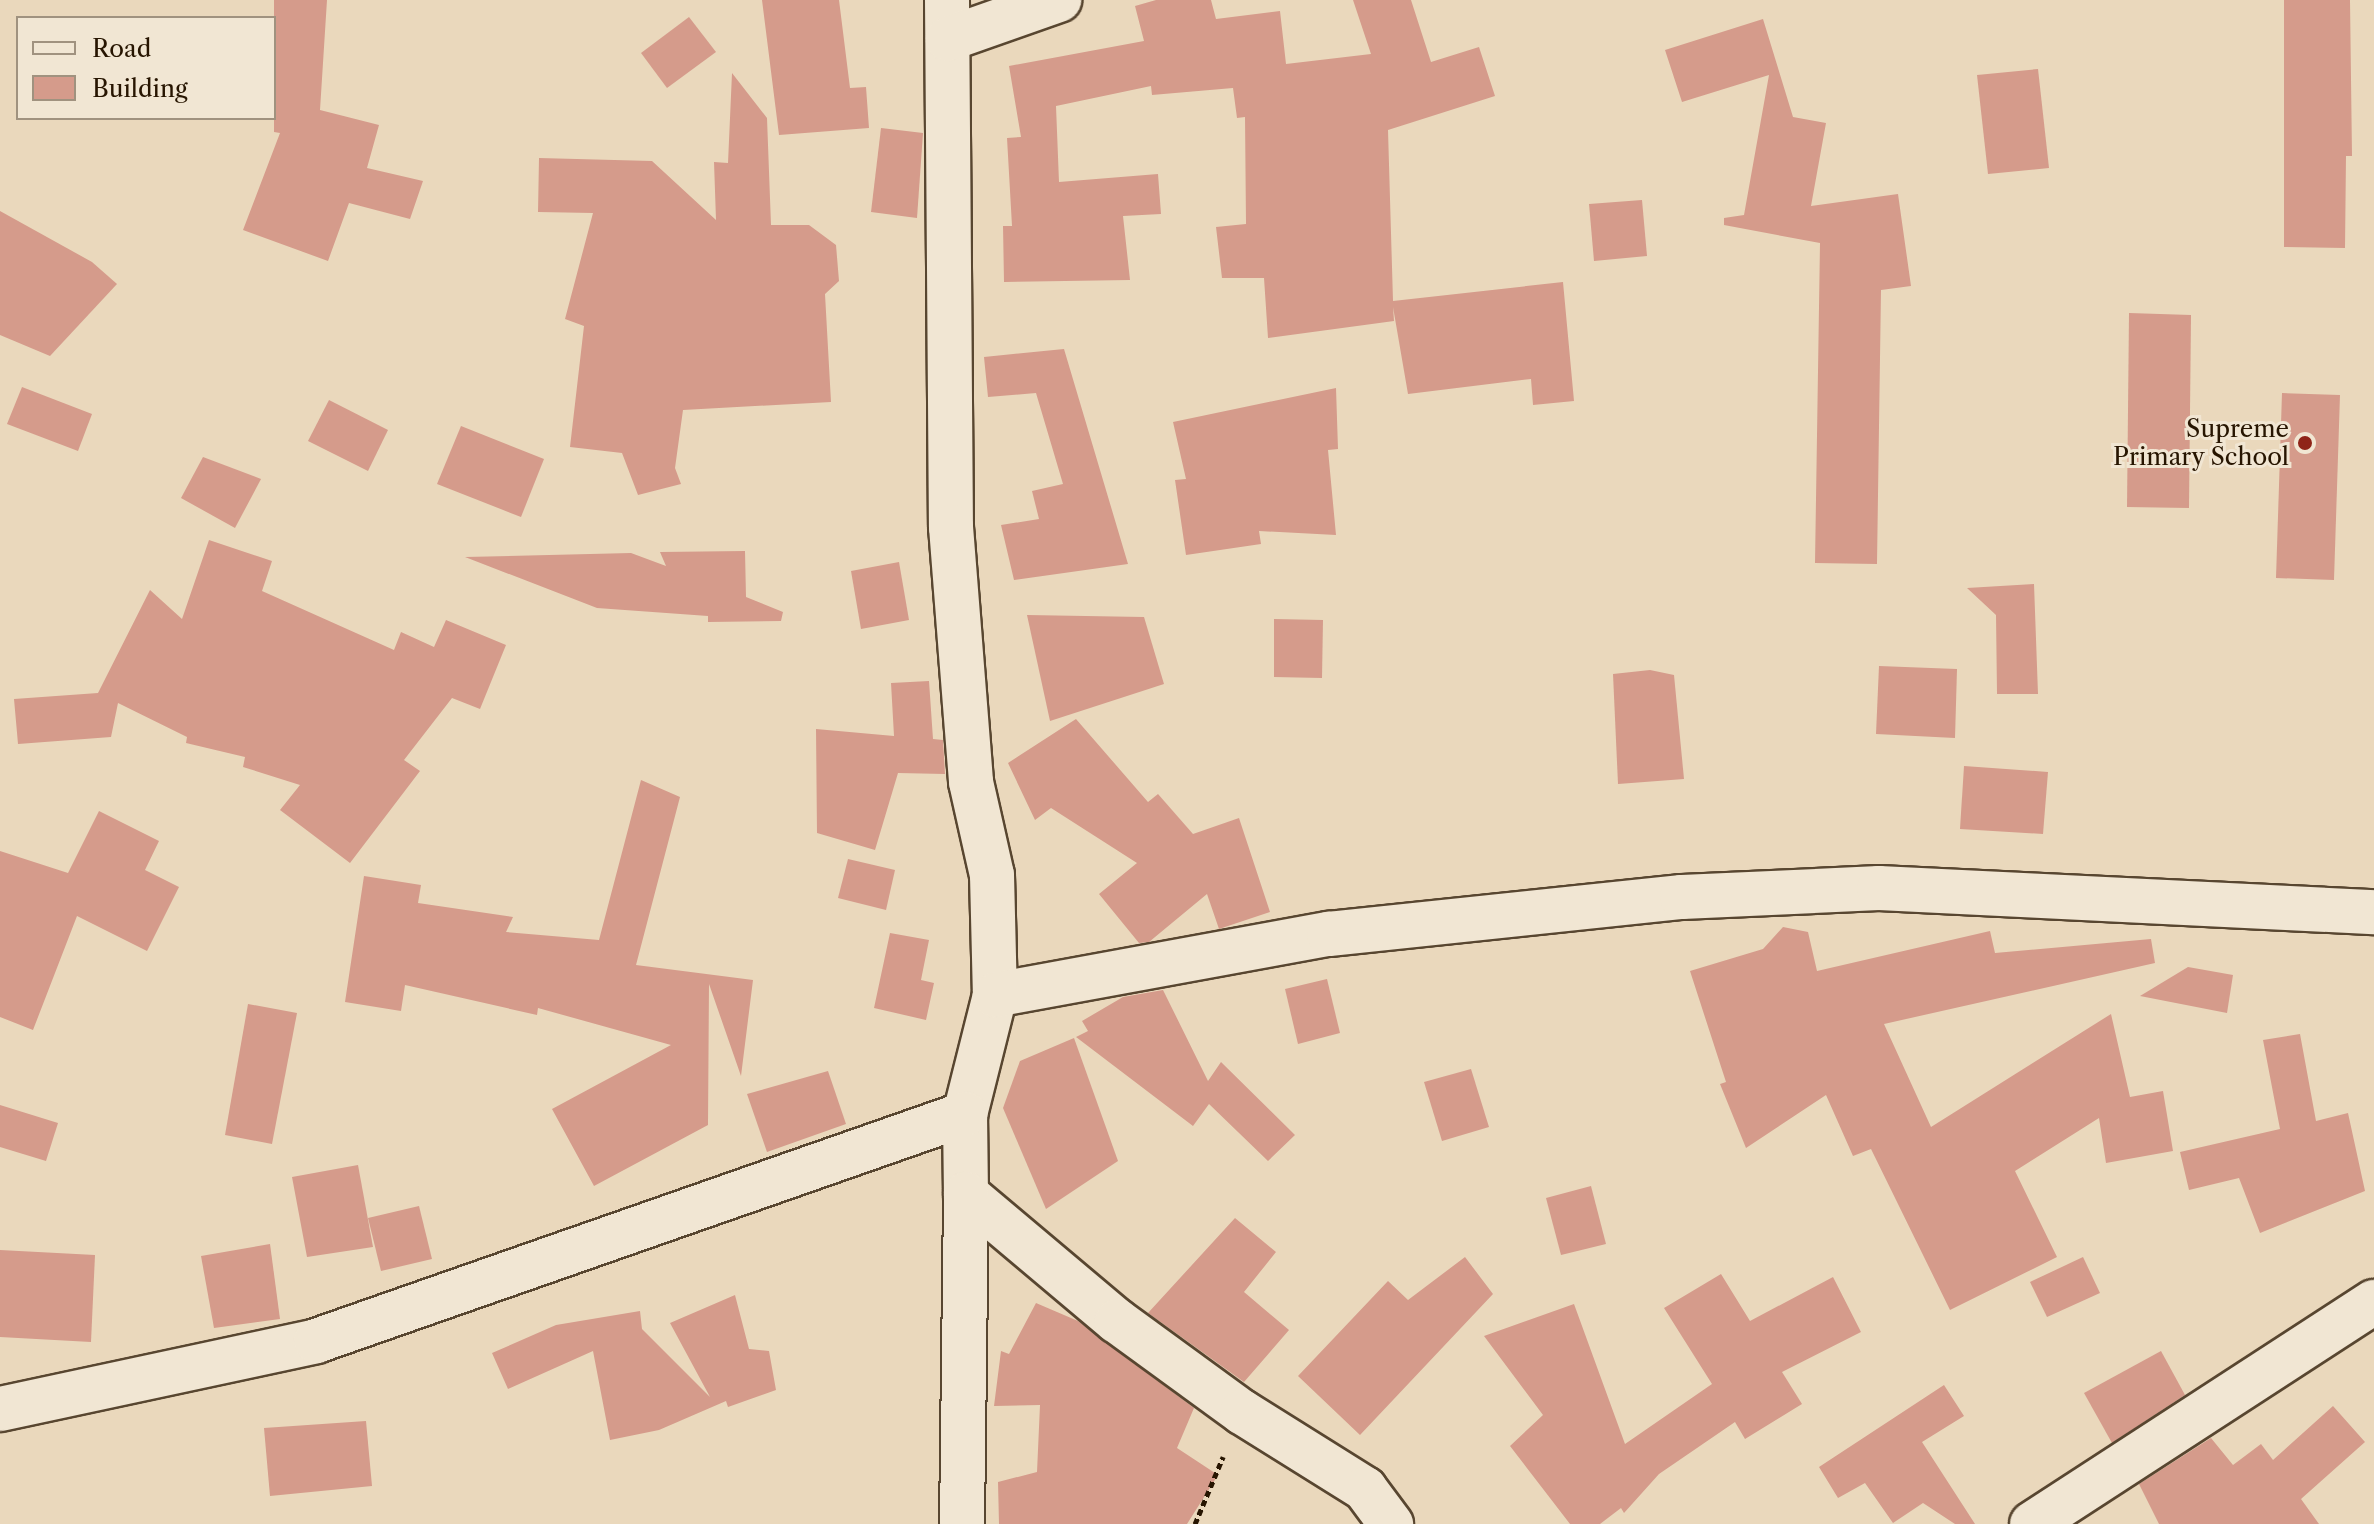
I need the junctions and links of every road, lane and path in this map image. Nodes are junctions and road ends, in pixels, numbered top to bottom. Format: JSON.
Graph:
{"nodes":[{"id":1,"x":1059,"y":0,"type":"edge"},
{"id":2,"x":947,"y":20,"type":"edge"},
{"id":3,"x":2374,"y":912,"type":"edge"},
{"id":4,"x":995,"y":995,"type":"junction"},
{"id":5,"x":965,"y":1114,"type":"junction"},
{"id":6,"x":966,"y":1194,"type":"junction"},
{"id":7,"x":2374,"y":1302,"type":"edge"},
{"id":8,"x":0,"y":1409,"type":"edge"},
{"id":9,"x":1242,"y":1412,"type":"junction"},
{"id":10,"x":962,"y":1524,"type":"edge"},
{"id":11,"x":1195,"y":1524,"type":"edge"},
{"id":12,"x":1391,"y":1524,"type":"edge"},
{"id":13,"x":2032,"y":1524,"type":"edge"}],
"edges":[{"from":1,"to":2,"type":"street"},
{"from":2,"to":4,"type":"street"},
{"from":3,"to":4,"type":"street"},
{"from":4,"to":5,"type":"street"},
{"from":5,"to":6,"type":"street"},
{"from":5,"to":8,"type":"street"},
{"from":6,"to":9,"type":"street"},
{"from":6,"to":10,"type":"street"},
{"from":7,"to":13,"type":"street"},
{"from":9,"to":11,"type":"path"},
{"from":9,"to":12,"type":"street"}]}
